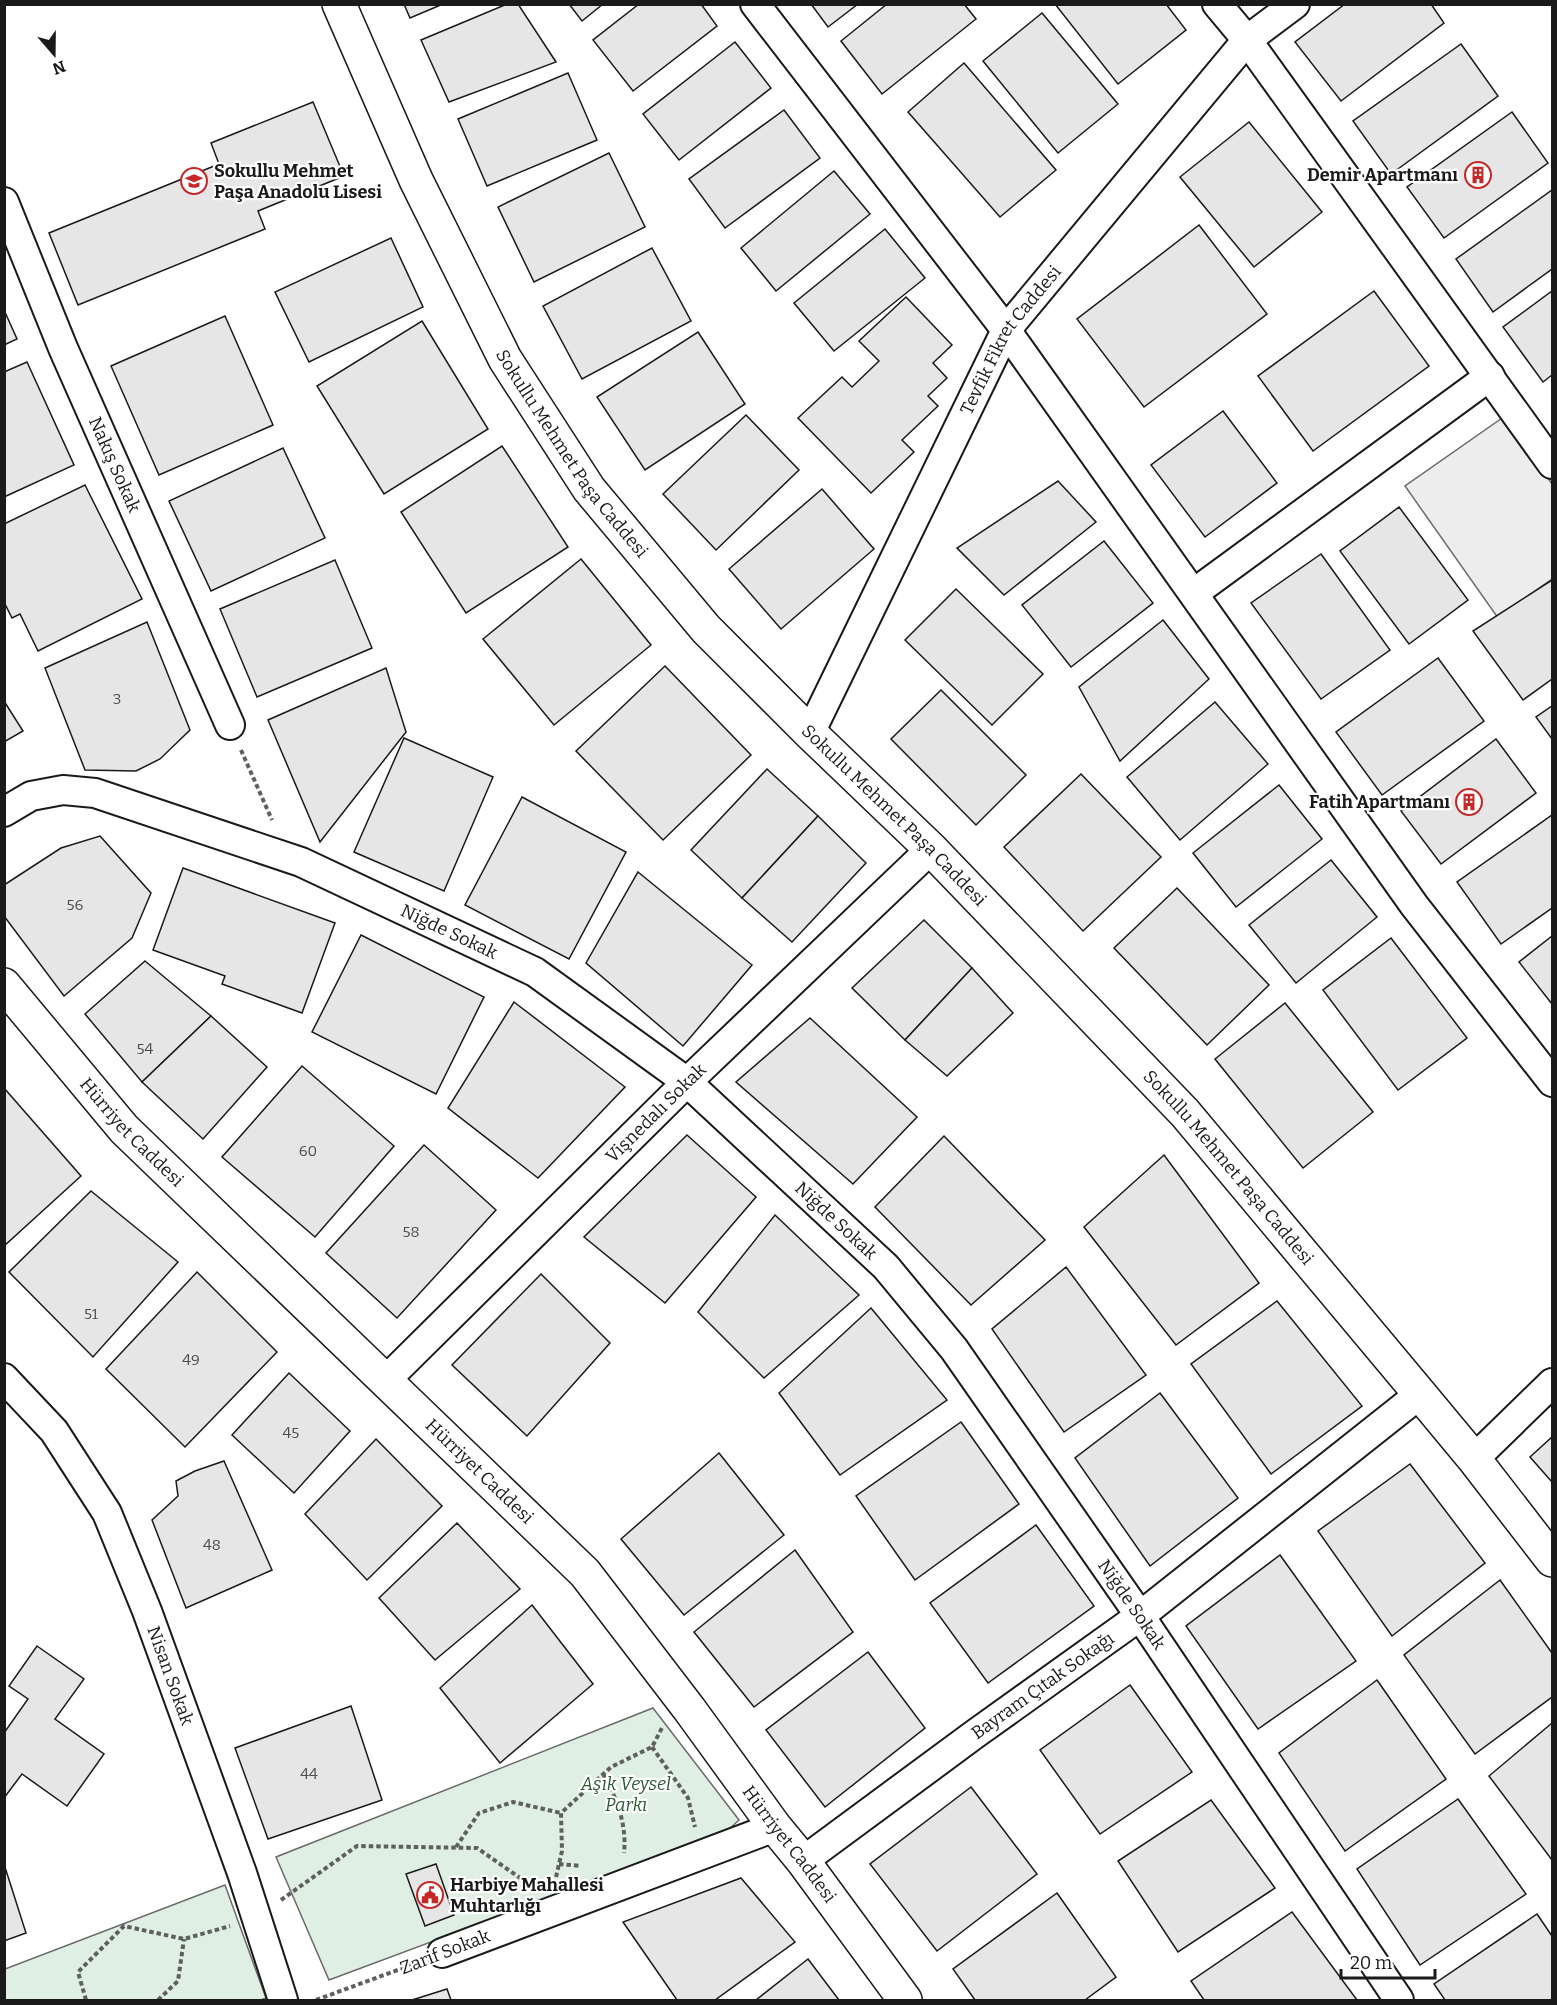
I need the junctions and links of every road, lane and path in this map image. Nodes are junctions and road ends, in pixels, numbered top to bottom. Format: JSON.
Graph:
{"nodes":[{"id":1,"x":339,"y":4,"type":"edge"},
{"id":2,"x":754,"y":4,"type":"edge"},
{"id":3,"x":1218,"y":4,"type":"edge"},
{"id":4,"x":1295,"y":4,"type":"edge"},
{"id":5,"x":1247,"y":40,"type":"junction"},
{"id":6,"x":4,"y":202,"type":"edge"},
{"id":7,"x":1005,"y":330,"type":"junction"},
{"id":8,"x":1490,"y":376,"type":"junction"},
{"id":9,"x":1552,"y":464,"type":"edge"},
{"id":10,"x":1194,"y":593,"type":"junction"},
{"id":11,"x":230,"y":725,"type":"joint"},
{"id":12,"x":810,"y":733,"type":"junction"},
{"id":13,"x":4,"y":812,"type":"edge"},
{"id":14,"x":931,"y":849,"type":"junction"},
{"id":15,"x":288,"y":858,"type":"junction"},
{"id":16,"x":4,"y":985,"type":"edge"},
{"id":17,"x":687,"y":1082,"type":"junction"},
{"id":18,"x":1552,"y":1083,"type":"edge"},
{"id":19,"x":4,"y":1378,"type":"edge"},
{"id":20,"x":385,"y":1381,"type":"junction"},
{"id":21,"x":1552,"y":1383,"type":"edge"},
{"id":22,"x":1420,"y":1394,"type":"junction"},
{"id":23,"x":1474,"y":1459,"type":"junction"},
{"id":24,"x":1552,"y":1560,"type":"edge"},
{"id":25,"x":1140,"y":1616,"type":"junction"},
{"id":26,"x":690,"y":1710,"type":"junction"},
{"id":27,"x":652,"y":1747,"type":"junction"},
{"id":28,"x":603,"y":1774,"type":"junction"},
{"id":29,"x":561,"y":1813,"type":"junction"},
{"id":30,"x":775,"y":1827,"type":"junction"},
{"id":31,"x":696,"y":1833,"type":"dead end"},
{"id":32,"x":456,"y":1847,"type":"junction"},
{"id":33,"x":633,"y":1854,"type":"dead end"},
{"id":34,"x":803,"y":1861,"type":"junction"},
{"id":35,"x":559,"y":1864,"type":"junction"},
{"id":36,"x":582,"y":1866,"type":"dead end"},
{"id":37,"x":545,"y":1881,"type":"dead end"},
{"id":38,"x":555,"y":1881,"type":"dead end"},
{"id":39,"x":256,"y":1918,"type":"junction"},
{"id":40,"x":184,"y":1939,"type":"junction"},
{"id":41,"x":442,"y":1953,"type":"joint"},
{"id":42,"x":86,"y":2001,"type":"edge"},
{"id":43,"x":158,"y":2001,"type":"edge"},
{"id":44,"x":283,"y":2001,"type":"edge"},
{"id":45,"x":316,"y":2001,"type":"edge"},
{"id":46,"x":905,"y":2001,"type":"edge"},
{"id":47,"x":1399,"y":2001,"type":"edge"}],
"edges":[{"from":1,"to":12,"type":"main road","name":"Sokullu Mehmet Paşa Caddesi"},
{"from":2,"to":7,"type":"street"},
{"from":3,"to":5,"type":"street"},
{"from":4,"to":5,"type":"street","name":"Tevfik Fikret Caddesi"},
{"from":5,"to":7,"type":"street","name":"Tevfik Fikret Caddesi"},
{"from":5,"to":8,"type":"street"},
{"from":6,"to":11,"type":"street","name":"Nakış Sokak"},
{"from":7,"to":10,"type":"street"},
{"from":7,"to":12,"type":"street","name":"Tevfik Fikret Caddesi"},
{"from":8,"to":9,"type":"street"},
{"from":8,"to":10,"type":"street"},
{"from":10,"to":18,"type":"street"},
{"from":11,"to":15,"type":"path"},
{"from":12,"to":14,"type":"main road","name":"Sokullu Mehmet Paşa Caddesi"},
{"from":13,"to":15,"type":"street","name":"Niğde Sokak"},
{"from":14,"to":17,"type":"street","name":"Vişnedalı Sokak"},
{"from":14,"to":22,"type":"main road","name":"Sokullu Mehmet Paşa Caddesi"},
{"from":15,"to":17,"type":"street","name":"Niğde Sokak"},
{"from":16,"to":20,"type":"main road","name":"Hürriyet Caddesi"},
{"from":17,"to":20,"type":"street","name":"Vişnedalı Sokak"},
{"from":17,"to":25,"type":"street","name":"Niğde Sokak"},
{"from":19,"to":39,"type":"street","name":"Nisan Sokak"},
{"from":20,"to":26,"type":"main road","name":"Hürriyet Caddesi"},
{"from":21,"to":23,"type":"street"},
{"from":22,"to":23,"type":"main road","name":"Sokullu Mehmet Paşa Caddesi"},
{"from":22,"to":25,"type":"street","name":"Bayram Çıtak Sokağı"},
{"from":23,"to":24,"type":"main road","name":"Sokullu Mehmet Paşa Caddesi"},
{"from":25,"to":34,"type":"street","name":"Bayram Çıtak Sokağı"},
{"from":25,"to":47,"type":"street","name":"Niğde Sokak"},
{"from":26,"to":27,"type":"path"},
{"from":26,"to":30,"type":"main road","name":"Hürriyet Caddesi"},
{"from":27,"to":28,"type":"path"},
{"from":27,"to":31,"type":"path"},
{"from":28,"to":29,"type":"path"},
{"from":28,"to":33,"type":"path"},
{"from":29,"to":32,"type":"path"},
{"from":29,"to":35,"type":"path"},
{"from":30,"to":34,"type":"main road","name":"Hürriyet Caddesi"},
{"from":30,"to":41,"type":"street","name":"Zarif Sokak"},
{"from":32,"to":37,"type":"path"},
{"from":32,"to":39,"type":"path"},
{"from":34,"to":46,"type":"main road","name":"Hürriyet Caddesi"},
{"from":35,"to":36,"type":"path"},
{"from":35,"to":38,"type":"path"},
{"from":39,"to":40,"type":"path"},
{"from":39,"to":44,"type":"street","name":"Nisan Sokak"},
{"from":40,"to":42,"type":"path"},
{"from":40,"to":43,"type":"path"},
{"from":41,"to":45,"type":"path","name":"Zarif Sokak"}]}
